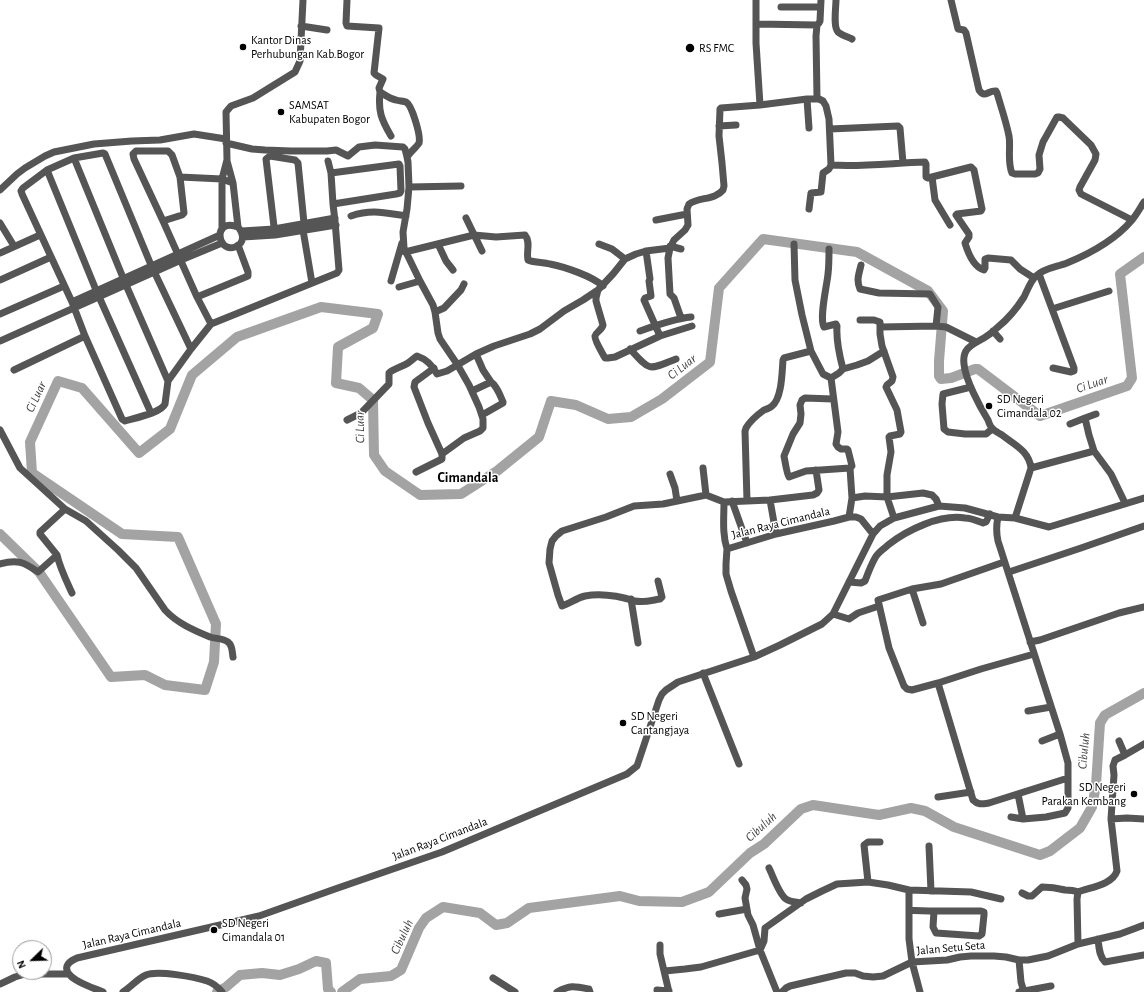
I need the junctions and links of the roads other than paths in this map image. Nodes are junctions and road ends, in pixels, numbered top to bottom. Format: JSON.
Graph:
{"nodes":[{"id":1,"x":303,"y":0,"type":"edge"},
{"id":2,"x":347,"y":0,"type":"edge"},
{"id":3,"x":756,"y":0,"type":"edge"},
{"id":4,"x":836,"y":0,"type":"edge"},
{"id":5,"x":951,"y":0,"type":"edge"},
{"id":6,"x":820,"y":3,"type":"edge"},
{"id":7,"x":781,"y":7,"type":"dead end"},
{"id":8,"x":756,"y":24,"type":"junction"},
{"id":9,"x":817,"y":25,"type":"junction"},
{"id":10,"x":301,"y":26,"type":"junction"},
{"id":11,"x":327,"y":30,"type":"dead end"},
{"id":12,"x":852,"y":39,"type":"dead end"},
{"id":13,"x":380,"y":92,"type":"junction"},
{"id":14,"x":817,"y":98,"type":"junction"},
{"id":15,"x":807,"y":99,"type":"junction"},
{"id":16,"x":760,"y":105,"type":"junction"},
{"id":17,"x":736,"y":125,"type":"dead end"},
{"id":18,"x":718,"y":126,"type":"junction"},
{"id":19,"x":809,"y":128,"type":"dead end"},
{"id":20,"x":830,"y":129,"type":"junction"},
{"id":21,"x":391,"y":136,"type":"dead end"},
{"id":22,"x":226,"y":141,"type":"junction"},
{"id":23,"x":407,"y":157,"type":"junction"},
{"id":24,"x":74,"y":158,"type":"junction"},
{"id":25,"x":226,"y":160,"type":"junction"},
{"id":26,"x":328,"y":161,"type":"dead end"},
{"id":27,"x":903,"y":163,"type":"junction"},
{"id":28,"x":830,"y":165,"type":"junction"},
{"id":29,"x":47,"y":170,"type":"junction"},
{"id":30,"x":331,"y":173,"type":"junction"},
{"id":31,"x":180,"y":177,"type":"junction"},
{"id":32,"x":932,"y":177,"type":"junction"},
{"id":33,"x":222,"y":179,"type":"junction"},
{"id":34,"x":233,"y":183,"type":"junction"},
{"id":35,"x":461,"y":186,"type":"dead end"},
{"id":36,"x":409,"y":187,"type":"junction"},
{"id":37,"x":3,"y":188,"type":"edge"},
{"id":38,"x":0,"y":195,"type":"edge"},
{"id":39,"x":1144,"y":202,"type":"edge"},
{"id":40,"x":333,"y":204,"type":"junction"},
{"id":41,"x":810,"y":209,"type":"dead end"},
{"id":42,"x":687,"y":214,"type":"junction"},
{"id":43,"x":351,"y":216,"type":"dead end"},
{"id":44,"x":406,"y":216,"type":"junction"},
{"id":45,"x":466,"y":218,"type":"dead end"},
{"id":46,"x":163,"y":220,"type":"junction"},
{"id":47,"x":656,"y":220,"type":"dead end"},
{"id":48,"x":1132,"y":220,"type":"junction"},
{"id":49,"x":335,"y":221,"type":"junction"},
{"id":50,"x":0,"y":223,"type":"edge"},
{"id":51,"x":950,"y":225,"type":"dead end"},
{"id":52,"x":303,"y":226,"type":"junction"},
{"id":53,"x":221,"y":232,"type":"junction"},
{"id":54,"x":241,"y":232,"type":"junction"},
{"id":55,"x":275,"y":232,"type":"junction"},
{"id":56,"x":40,"y":235,"type":"junction"},
{"id":57,"x":474,"y":235,"type":"junction"},
{"id":58,"x":403,"y":241,"type":"junction"},
{"id":59,"x":222,"y":243,"type":"junction"},
{"id":60,"x":438,"y":244,"type":"junction"},
{"id":61,"x":599,"y":244,"type":"dead end"},
{"id":62,"x":794,"y":244,"type":"dead end"},
{"id":63,"x":238,"y":245,"type":"junction"},
{"id":64,"x":14,"y":246,"type":"junction"},
{"id":65,"x":670,"y":247,"type":"junction"},
{"id":66,"x":681,"y":249,"type":"dead end"},
{"id":67,"x":829,"y":249,"type":"dead end"},
{"id":68,"x":482,"y":251,"type":"dead end"},
{"id":69,"x":646,"y":251,"type":"junction"},
{"id":70,"x":405,"y":252,"type":"junction"},
{"id":71,"x":0,"y":253,"type":"edge"},
{"id":72,"x":51,"y":257,"type":"junction"},
{"id":73,"x":179,"y":257,"type":"junction"},
{"id":74,"x":625,"y":260,"type":"junction"},
{"id":75,"x":861,"y":265,"type":"dead end"},
{"id":76,"x":153,"y":269,"type":"junction"},
{"id":77,"x":453,"y":270,"type":"dead end"},
{"id":78,"x":1036,"y":276,"type":"junction"},
{"id":79,"x":0,"y":280,"type":"edge"},
{"id":80,"x":125,"y":281,"type":"junction"},
{"id":81,"x":391,"y":281,"type":"dead end"},
{"id":82,"x":420,"y":282,"type":"junction"},
{"id":83,"x":312,"y":283,"type":"junction"},
{"id":84,"x":464,"y":284,"type":"dead end"},
{"id":85,"x":64,"y":286,"type":"junction"},
{"id":86,"x":399,"y":287,"type":"dead end"},
{"id":87,"x":600,"y":288,"type":"junction"},
{"id":88,"x":1109,"y":290,"type":"dead end"},
{"id":89,"x":97,"y":294,"type":"junction"},
{"id":90,"x":197,"y":297,"type":"junction"},
{"id":91,"x":73,"y":305,"type":"junction"},
{"id":92,"x":1052,"y":309,"type":"junction"},
{"id":93,"x":435,"y":312,"type":"junction"},
{"id":94,"x":0,"y":314,"type":"edge"},
{"id":95,"x":691,"y":317,"type":"dead end"},
{"id":96,"x":681,"y":318,"type":"junction"},
{"id":97,"x":860,"y":320,"type":"dead end"},
{"id":98,"x":211,"y":324,"type":"junction"},
{"id":99,"x":655,"y":325,"type":"junction"},
{"id":100,"x":692,"y":326,"type":"dead end"},
{"id":101,"x":941,"y":326,"type":"junction"},
{"id":102,"x":880,"y":327,"type":"junction"},
{"id":103,"x":640,"y":331,"type":"dead end"},
{"id":104,"x":993,"y":331,"type":"junction"},
{"id":105,"x":85,"y":336,"type":"junction"},
{"id":106,"x":660,"y":336,"type":"junction"},
{"id":107,"x":1000,"y":339,"type":"dead end"},
{"id":108,"x":0,"y":341,"type":"edge"},
{"id":109,"x":976,"y":342,"type":"junction"},
{"id":110,"x":191,"y":349,"type":"junction"},
{"id":111,"x":630,"y":349,"type":"junction"},
{"id":112,"x":811,"y":351,"type":"junction"},
{"id":113,"x":884,"y":352,"type":"junction"},
{"id":114,"x":476,"y":354,"type":"junction"},
{"id":115,"x":676,"y":359,"type":"dead end"},
{"id":116,"x":457,"y":364,"type":"junction"},
{"id":117,"x":434,"y":368,"type":"junction"},
{"id":118,"x":1052,"y":368,"type":"dead end"},
{"id":119,"x":844,"y":369,"type":"junction"},
{"id":120,"x":14,"y":370,"type":"dead end"},
{"id":121,"x":831,"y":378,"type":"junction"},
{"id":122,"x":168,"y":381,"type":"junction"},
{"id":123,"x":491,"y":382,"type":"junction"},
{"id":124,"x":971,"y":387,"type":"junction"},
{"id":125,"x":472,"y":392,"type":"junction"},
{"id":126,"x":833,"y":399,"type":"junction"},
{"id":127,"x":152,"y":413,"type":"junction"},
{"id":128,"x":1096,"y":414,"type":"dead end"},
{"id":129,"x":482,"y":415,"type":"junction"},
{"id":130,"x":1085,"y":418,"type":"junction"},
{"id":131,"x":347,"y":420,"type":"dead end"},
{"id":132,"x":1070,"y":424,"type":"dead end"},
{"id":133,"x":992,"y":429,"type":"junction"},
{"id":134,"x":0,"y":430,"type":"edge"},
{"id":135,"x":1094,"y":451,"type":"junction"},
{"id":136,"x":442,"y":454,"type":"junction"},
{"id":137,"x":703,"y":468,"type":"dead end"},
{"id":138,"x":850,"y":468,"type":"junction"},
{"id":139,"x":1031,"y":468,"type":"junction"},
{"id":140,"x":816,"y":470,"type":"junction"},
{"id":141,"x":416,"y":472,"type":"dead end"},
{"id":142,"x":670,"y":474,"type":"dead end"},
{"id":143,"x":706,"y":495,"type":"junction"},
{"id":144,"x":887,"y":497,"type":"junction"},
{"id":145,"x":852,"y":498,"type":"junction"},
{"id":146,"x":1144,"y":498,"type":"edge"},
{"id":147,"x":770,"y":500,"type":"junction"},
{"id":148,"x":677,"y":501,"type":"junction"},
{"id":149,"x":725,"y":501,"type":"junction"},
{"id":150,"x":747,"y":501,"type":"junction"},
{"id":151,"x":1125,"y":503,"type":"junction"},
{"id":152,"x":939,"y":506,"type":"junction"},
{"id":153,"x":965,"y":508,"type":"junction"},
{"id":154,"x":65,"y":509,"type":"junction"},
{"id":155,"x":990,"y":514,"type":"junction"},
{"id":156,"x":849,"y":517,"type":"junction"},
{"id":157,"x":998,"y":517,"type":"junction"},
{"id":158,"x":894,"y":518,"type":"junction"},
{"id":159,"x":965,"y":518,"type":"junction"},
{"id":160,"x":1015,"y":518,"type":"junction"},
{"id":161,"x":1144,"y":526,"type":"edge"},
{"id":162,"x":776,"y":534,"type":"junction"},
{"id":163,"x":873,"y":534,"type":"junction"},
{"id":164,"x":747,"y":543,"type":"junction"},
{"id":165,"x":727,"y":548,"type":"junction"},
{"id":166,"x":55,"y":556,"type":"junction"},
{"id":167,"x":1004,"y":562,"type":"junction"},
{"id":168,"x":0,"y":564,"type":"edge"},
{"id":169,"x":1008,"y":572,"type":"junction"},
{"id":170,"x":658,"y":582,"type":"dead end"},
{"id":171,"x":849,"y":582,"type":"junction"},
{"id":172,"x":912,"y":589,"type":"junction"},
{"id":173,"x":72,"y":593,"type":"dead end"},
{"id":174,"x":631,"y":599,"type":"junction"},
{"id":175,"x":879,"y":606,"type":"junction"},
{"id":176,"x":1144,"y":607,"type":"edge"},
{"id":177,"x":833,"y":614,"type":"junction"},
{"id":178,"x":923,"y":623,"type":"dead end"},
{"id":179,"x":1030,"y":642,"type":"junction"},
{"id":180,"x":638,"y":643,"type":"dead end"},
{"id":181,"x":1034,"y":654,"type":"junction"},
{"id":182,"x":233,"y":657,"type":"dead end"},
{"id":183,"x":754,"y":657,"type":"junction"},
{"id":184,"x":703,"y":673,"type":"junction"},
{"id":185,"x":938,"y":684,"type":"junction"},
{"id":186,"x":1051,"y":707,"type":"junction"},
{"id":187,"x":1028,"y":711,"type":"dead end"},
{"id":188,"x":1060,"y":734,"type":"junction"},
{"id":189,"x":1042,"y":741,"type":"dead end"},
{"id":190,"x":1119,"y":741,"type":"dead end"},
{"id":191,"x":1144,"y":744,"type":"edge"},
{"id":192,"x":1125,"y":755,"type":"junction"},
{"id":193,"x":739,"y":764,"type":"dead end"},
{"id":194,"x":1068,"y":778,"type":"junction"},
{"id":195,"x":971,"y":792,"type":"junction"},
{"id":196,"x":1018,"y":794,"type":"junction"},
{"id":197,"x":938,"y":798,"type":"dead end"},
{"id":198,"x":1011,"y":817,"type":"dead end"},
{"id":199,"x":1111,"y":819,"type":"junction"},
{"id":200,"x":1144,"y":819,"type":"edge"},
{"id":201,"x":1023,"y":820,"type":"junction"},
{"id":202,"x":880,"y":842,"type":"dead end"},
{"id":203,"x":929,"y":846,"type":"dead end"},
{"id":204,"x":769,"y":868,"type":"dead end"},
{"id":205,"x":742,"y":880,"type":"dead end"},
{"id":206,"x":868,"y":882,"type":"junction"},
{"id":207,"x":909,"y":890,"type":"junction"},
{"id":208,"x":931,"y":891,"type":"junction"},
{"id":209,"x":1078,"y":892,"type":"junction"},
{"id":210,"x":1022,"y":893,"type":"dead end"},
{"id":211,"x":1001,"y":899,"type":"dead end"},
{"id":212,"x":801,"y":903,"type":"junction"},
{"id":213,"x":747,"y":909,"type":"junction"},
{"id":214,"x":909,"y":910,"type":"junction"},
{"id":215,"x":934,"y":911,"type":"junction"},
{"id":216,"x":719,"y":914,"type":"dead end"},
{"id":217,"x":1144,"y":925,"type":"edge"},
{"id":218,"x":1098,"y":939,"type":"junction"},
{"id":219,"x":1078,"y":944,"type":"junction"},
{"id":220,"x":660,"y":945,"type":"dead end"},
{"id":221,"x":760,"y":950,"type":"junction"},
{"id":222,"x":1144,"y":956,"type":"edge"},
{"id":223,"x":1019,"y":960,"type":"junction"},
{"id":224,"x":912,"y":962,"type":"junction"},
{"id":225,"x":665,"y":971,"type":"junction"},
{"id":226,"x":68,"y":974,"type":"junction"},
{"id":227,"x":493,"y":978,"type":"dead end"},
{"id":228,"x":0,"y":984,"type":"edge"},
{"id":229,"x":1051,"y":986,"type":"dead end"},
{"id":230,"x":220,"y":990,"type":"edge"},
{"id":231,"x":656,"y":990,"type":"dead end"},
{"id":232,"x":103,"y":992,"type":"edge"},
{"id":233,"x":123,"y":992,"type":"edge"},
{"id":234,"x":515,"y":992,"type":"edge"},
{"id":235,"x":557,"y":992,"type":"edge"},
{"id":236,"x":590,"y":992,"type":"edge"},
{"id":237,"x":669,"y":992,"type":"edge"},
{"id":238,"x":777,"y":992,"type":"edge"},
{"id":239,"x":782,"y":992,"type":"edge"},
{"id":240,"x":920,"y":992,"type":"edge"},
{"id":241,"x":1022,"y":992,"type":"edge"}],
"edges":[{"from":1,"to":10,"type":"street"},
{"from":2,"to":13,"type":"street"},
{"from":3,"to":8,"type":"street"},
{"from":4,"to":12,"type":"street"},
{"from":5,"to":48,"type":"street"},
{"from":6,"to":7,"type":"street"},
{"from":6,"to":9,"type":"street"},
{"from":8,"to":9,"type":"street"},
{"from":8,"to":16,"type":"street"},
{"from":9,"to":14,"type":"street"},
{"from":10,"to":11,"type":"street"},
{"from":10,"to":22,"type":"street"},
{"from":13,"to":21,"type":"street"},
{"from":13,"to":23,"type":"street"},
{"from":14,"to":15,"type":"street"},
{"from":14,"to":20,"type":"street"},
{"from":15,"to":16,"type":"street"},
{"from":15,"to":19,"type":"street"},
{"from":16,"to":18,"type":"street"},
{"from":17,"to":18,"type":"street"},
{"from":18,"to":42,"type":"street"},
{"from":20,"to":27,"type":"street"},
{"from":20,"to":28,"type":"street"},
{"from":22,"to":23,"type":"street"},
{"from":22,"to":25,"type":"street"},
{"from":22,"to":37,"type":"street"},
{"from":23,"to":36,"type":"street"},
{"from":24,"to":29,"type":"street"},
{"from":24,"to":76,"type":"street"},
{"from":24,"to":80,"type":"street"},
{"from":25,"to":33,"type":"street"},
{"from":25,"to":34,"type":"street"},
{"from":26,"to":30,"type":"street"},
{"from":27,"to":28,"type":"street"},
{"from":27,"to":32,"type":"street"},
{"from":28,"to":41,"type":"street"},
{"from":29,"to":56,"type":"street"},
{"from":29,"to":89,"type":"street"},
{"from":30,"to":40,"type":"street"},
{"from":30,"to":40,"type":"street"},
{"from":31,"to":33,"type":"street"},
{"from":31,"to":46,"type":"street"},
{"from":31,"to":46,"type":"street"},
{"from":32,"to":51,"type":"street"},
{"from":32,"to":78,"type":"street"},
{"from":33,"to":34,"type":"street"},
{"from":33,"to":53,"type":"street"},
{"from":34,"to":54,"type":"street"},
{"from":35,"to":36,"type":"street"},
{"from":36,"to":44,"type":"street"},
{"from":37,"to":38,"type":"street"},
{"from":39,"to":48,"type":"street"},
{"from":40,"to":49,"type":"street"},
{"from":42,"to":47,"type":"street"},
{"from":42,"to":65,"type":"street"},
{"from":43,"to":44,"type":"street"},
{"from":44,"to":58,"type":"street"},
{"from":45,"to":57,"type":"street"},
{"from":46,"to":73,"type":"street"},
{"from":48,"to":78,"type":"street"},
{"from":49,"to":52,"type":"street"},
{"from":49,"to":83,"type":"street"},
{"from":50,"to":64,"type":"street"},
{"from":52,"to":55,"type":"street"},
{"from":52,"to":55,"type":"street"},
{"from":52,"to":83,"type":"street"},
{"from":53,"to":54,"type":"street"},
{"from":53,"to":59,"type":"street"},
{"from":53,"to":73,"type":"street"},
{"from":54,"to":55,"type":"street"},
{"from":54,"to":63,"type":"street"},
{"from":56,"to":64,"type":"street"},
{"from":56,"to":72,"type":"street"},
{"from":57,"to":60,"type":"street"},
{"from":57,"to":68,"type":"street"},
{"from":57,"to":87,"type":"street"},
{"from":58,"to":70,"type":"street"},
{"from":58,"to":81,"type":"street"},
{"from":59,"to":63,"type":"street"},
{"from":59,"to":73,"type":"street"},
{"from":60,"to":70,"type":"street"},
{"from":60,"to":77,"type":"street"},
{"from":61,"to":74,"type":"street"},
{"from":62,"to":112,"type":"street"},
{"from":63,"to":90,"type":"street"},
{"from":64,"to":71,"type":"street"},
{"from":65,"to":66,"type":"street"},
{"from":65,"to":69,"type":"street"},
{"from":65,"to":96,"type":"street"},
{"from":67,"to":119,"type":"street"},
{"from":69,"to":74,"type":"street"},
{"from":69,"to":99,"type":"street"},
{"from":70,"to":82,"type":"street"},
{"from":72,"to":79,"type":"street"},
{"from":72,"to":85,"type":"street"},
{"from":73,"to":76,"type":"street"},
{"from":73,"to":90,"type":"street"},
{"from":74,"to":87,"type":"street"},
{"from":75,"to":101,"type":"street"},
{"from":76,"to":80,"type":"street"},
{"from":76,"to":110,"type":"street"},
{"from":78,"to":92,"type":"street"},
{"from":78,"to":104,"type":"street"},
{"from":80,"to":89,"type":"street"},
{"from":80,"to":122,"type":"street"},
{"from":82,"to":86,"type":"street"},
{"from":82,"to":93,"type":"street"},
{"from":83,"to":98,"type":"street"},
{"from":84,"to":93,"type":"street"},
{"from":85,"to":91,"type":"street"},
{"from":85,"to":94,"type":"street"},
{"from":87,"to":111,"type":"street"},
{"from":87,"to":114,"type":"street"},
{"from":88,"to":92,"type":"street"},
{"from":89,"to":91,"type":"street"},
{"from":89,"to":127,"type":"street"},
{"from":90,"to":98,"type":"street"},
{"from":91,"to":105,"type":"street"},
{"from":91,"to":108,"type":"street"},
{"from":92,"to":118,"type":"street"},
{"from":93,"to":116,"type":"street"},
{"from":95,"to":96,"type":"street"},
{"from":96,"to":99,"type":"street"},
{"from":97,"to":102,"type":"street"},
{"from":98,"to":110,"type":"street"},
{"from":99,"to":103,"type":"street"},
{"from":99,"to":106,"type":"street"},
{"from":100,"to":106,"type":"street"},
{"from":101,"to":102,"type":"street"},
{"from":101,"to":109,"type":"street"},
{"from":102,"to":113,"type":"street"},
{"from":104,"to":107,"type":"street"},
{"from":104,"to":109,"type":"street"},
{"from":105,"to":120,"type":"street"},
{"from":105,"to":127,"type":"street"},
{"from":106,"to":111,"type":"street"},
{"from":109,"to":124,"type":"street"},
{"from":110,"to":122,"type":"street"},
{"from":111,"to":115,"type":"street"},
{"from":112,"to":121,"type":"street"},
{"from":112,"to":150,"type":"street"},
{"from":113,"to":119,"type":"street"},
{"from":113,"to":144,"type":"street"},
{"from":114,"to":116,"type":"street"},
{"from":114,"to":123,"type":"street"},
{"from":116,"to":117,"type":"street"},
{"from":116,"to":125,"type":"street"},
{"from":117,"to":131,"type":"street"},
{"from":117,"to":136,"type":"street"},
{"from":119,"to":121,"type":"street"},
{"from":121,"to":126,"type":"street"},
{"from":122,"to":127,"type":"street"},
{"from":123,"to":125,"type":"street"},
{"from":123,"to":129,"type":"street"},
{"from":124,"to":133,"type":"street"},
{"from":124,"to":133,"type":"street"},
{"from":125,"to":129,"type":"street"},
{"from":126,"to":138,"type":"street"},
{"from":126,"to":140,"type":"street"},
{"from":128,"to":130,"type":"street"},
{"from":129,"to":136,"type":"street"},
{"from":130,"to":132,"type":"street"},
{"from":130,"to":135,"type":"street"},
{"from":133,"to":139,"type":"street"},
{"from":134,"to":154,"type":"street"},
{"from":135,"to":139,"type":"street"},
{"from":135,"to":151,"type":"street"},
{"from":136,"to":141,"type":"street"},
{"from":137,"to":143,"type":"street"},
{"from":138,"to":140,"type":"street"},
{"from":138,"to":145,"type":"street"},
{"from":139,"to":160,"type":"street"},
{"from":140,"to":147,"type":"street","name":"Jalan Raya Cimandala"},
{"from":142,"to":148,"type":"street"},
{"from":143,"to":148,"type":"street"},
{"from":143,"to":149,"type":"street","name":"Jalan Raya Cimandala"},
{"from":144,"to":145,"type":"street"},
{"from":144,"to":152,"type":"street"},
{"from":144,"to":158,"type":"street"},
{"from":145,"to":156,"type":"street"},
{"from":146,"to":151,"type":"street","name":"Jalan Raya Cimandala"},
{"from":147,"to":150,"type":"street","name":"Jalan Raya Cimandala"},
{"from":147,"to":162,"type":"street"},
{"from":148,"to":174,"type":"street"},
{"from":149,"to":150,"type":"street","name":"Jalan Raya Cimandala"},
{"from":149,"to":164,"type":"street"},
{"from":149,"to":165,"type":"street"},
{"from":151,"to":160,"type":"street","name":"Jalan Raya Cimandala"},
{"from":152,"to":153,"type":"street","name":"Jalan Raya Cimandala"},
{"from":152,"to":158,"type":"street","name":"Jalan Raya Cimandala"},
{"from":153,"to":155,"type":"street","name":"Jalan Raya Cimandala"},
{"from":153,"to":159,"type":"street"},
{"from":154,"to":166,"type":"street"},
{"from":154,"to":182,"type":"street"},
{"from":155,"to":157,"type":"street","name":"Jalan Raya Cimandala"},
{"from":155,"to":159,"type":"street"},
{"from":156,"to":162,"type":"street","name":"Jalan Raya Cimandala"},
{"from":156,"to":163,"type":"street","name":"Jalan Raya Cimandala"},
{"from":157,"to":160,"type":"street","name":"Jalan Raya Cimandala"},
{"from":157,"to":167,"type":"street"},
{"from":158,"to":163,"type":"street","name":"Jalan Raya Cimandala"},
{"from":159,"to":171,"type":"street"},
{"from":161,"to":169,"type":"street"},
{"from":162,"to":164,"type":"street","name":"Jalan Raya Cimandala"},
{"from":163,"to":171,"type":"street","name":"Jalan Raya Cimandala"},
{"from":164,"to":165,"type":"street","name":"Jalan Raya Cimandala"},
{"from":165,"to":183,"type":"street","name":"Jalan Raya Cimandala"},
{"from":166,"to":168,"type":"street"},
{"from":166,"to":173,"type":"street"},
{"from":167,"to":169,"type":"street"},
{"from":167,"to":172,"type":"street"},
{"from":169,"to":179,"type":"street"},
{"from":170,"to":174,"type":"street"},
{"from":171,"to":177,"type":"street","name":"Jalan Raya Cimandala"},
{"from":172,"to":175,"type":"street"},
{"from":172,"to":178,"type":"street"},
{"from":174,"to":180,"type":"street"},
{"from":175,"to":177,"type":"street"},
{"from":175,"to":185,"type":"street"},
{"from":176,"to":179,"type":"street"},
{"from":177,"to":183,"type":"street","name":"Jalan Raya Cimandala"},
{"from":179,"to":181,"type":"street"},
{"from":181,"to":185,"type":"street"},
{"from":181,"to":186,"type":"street"},
{"from":183,"to":184,"type":"street","name":"Jalan Raya Cimandala"},
{"from":184,"to":193,"type":"street"},
{"from":184,"to":226,"type":"street","name":"Jalan Raya Cimandala"},
{"from":185,"to":195,"type":"street"},
{"from":186,"to":187,"type":"street"},
{"from":186,"to":188,"type":"street"},
{"from":188,"to":189,"type":"street"},
{"from":188,"to":194,"type":"street"},
{"from":190,"to":192,"type":"street"},
{"from":191,"to":192,"type":"street"},
{"from":192,"to":199,"type":"street"},
{"from":194,"to":196,"type":"street"},
{"from":194,"to":201,"type":"street"},
{"from":195,"to":196,"type":"street"},
{"from":195,"to":197,"type":"street"},
{"from":196,"to":201,"type":"street"},
{"from":198,"to":201,"type":"street"},
{"from":199,"to":200,"type":"street"},
{"from":199,"to":209,"type":"street"},
{"from":202,"to":206,"type":"street"},
{"from":203,"to":208,"type":"street"},
{"from":204,"to":212,"type":"street"},
{"from":205,"to":213,"type":"street"},
{"from":206,"to":207,"type":"street"},
{"from":206,"to":212,"type":"street"},
{"from":207,"to":208,"type":"street"},
{"from":207,"to":214,"type":"street"},
{"from":208,"to":211,"type":"street"},
{"from":209,"to":210,"type":"street"},
{"from":209,"to":219,"type":"street"},
{"from":212,"to":221,"type":"street"},
{"from":213,"to":216,"type":"street"},
{"from":213,"to":221,"type":"street"},
{"from":214,"to":215,"type":"street"},
{"from":214,"to":224,"type":"street"},
{"from":215,"to":215,"type":"street"},
{"from":217,"to":218,"type":"street","name":"Jalan Setu Seta"},
{"from":218,"to":219,"type":"street","name":"Jalan Setu Seta"},
{"from":218,"to":222,"type":"street"},
{"from":219,"to":223,"type":"street","name":"Jalan Setu Seta"},
{"from":220,"to":225,"type":"street"},
{"from":221,"to":225,"type":"street"},
{"from":221,"to":238,"type":"street"},
{"from":223,"to":224,"type":"street","name":"Jalan Setu Seta"},
{"from":223,"to":241,"type":"street"},
{"from":224,"to":239,"type":"street","name":"Jalan Setu Seta"},
{"from":224,"to":240,"type":"street"},
{"from":225,"to":237,"type":"street"},
{"from":226,"to":228,"type":"street"},
{"from":226,"to":232,"type":"street"},
{"from":227,"to":234,"type":"street"},
{"from":229,"to":241,"type":"street"},
{"from":230,"to":233,"type":"street"},
{"from":231,"to":237,"type":"street"},
{"from":235,"to":236,"type":"street"}]}
